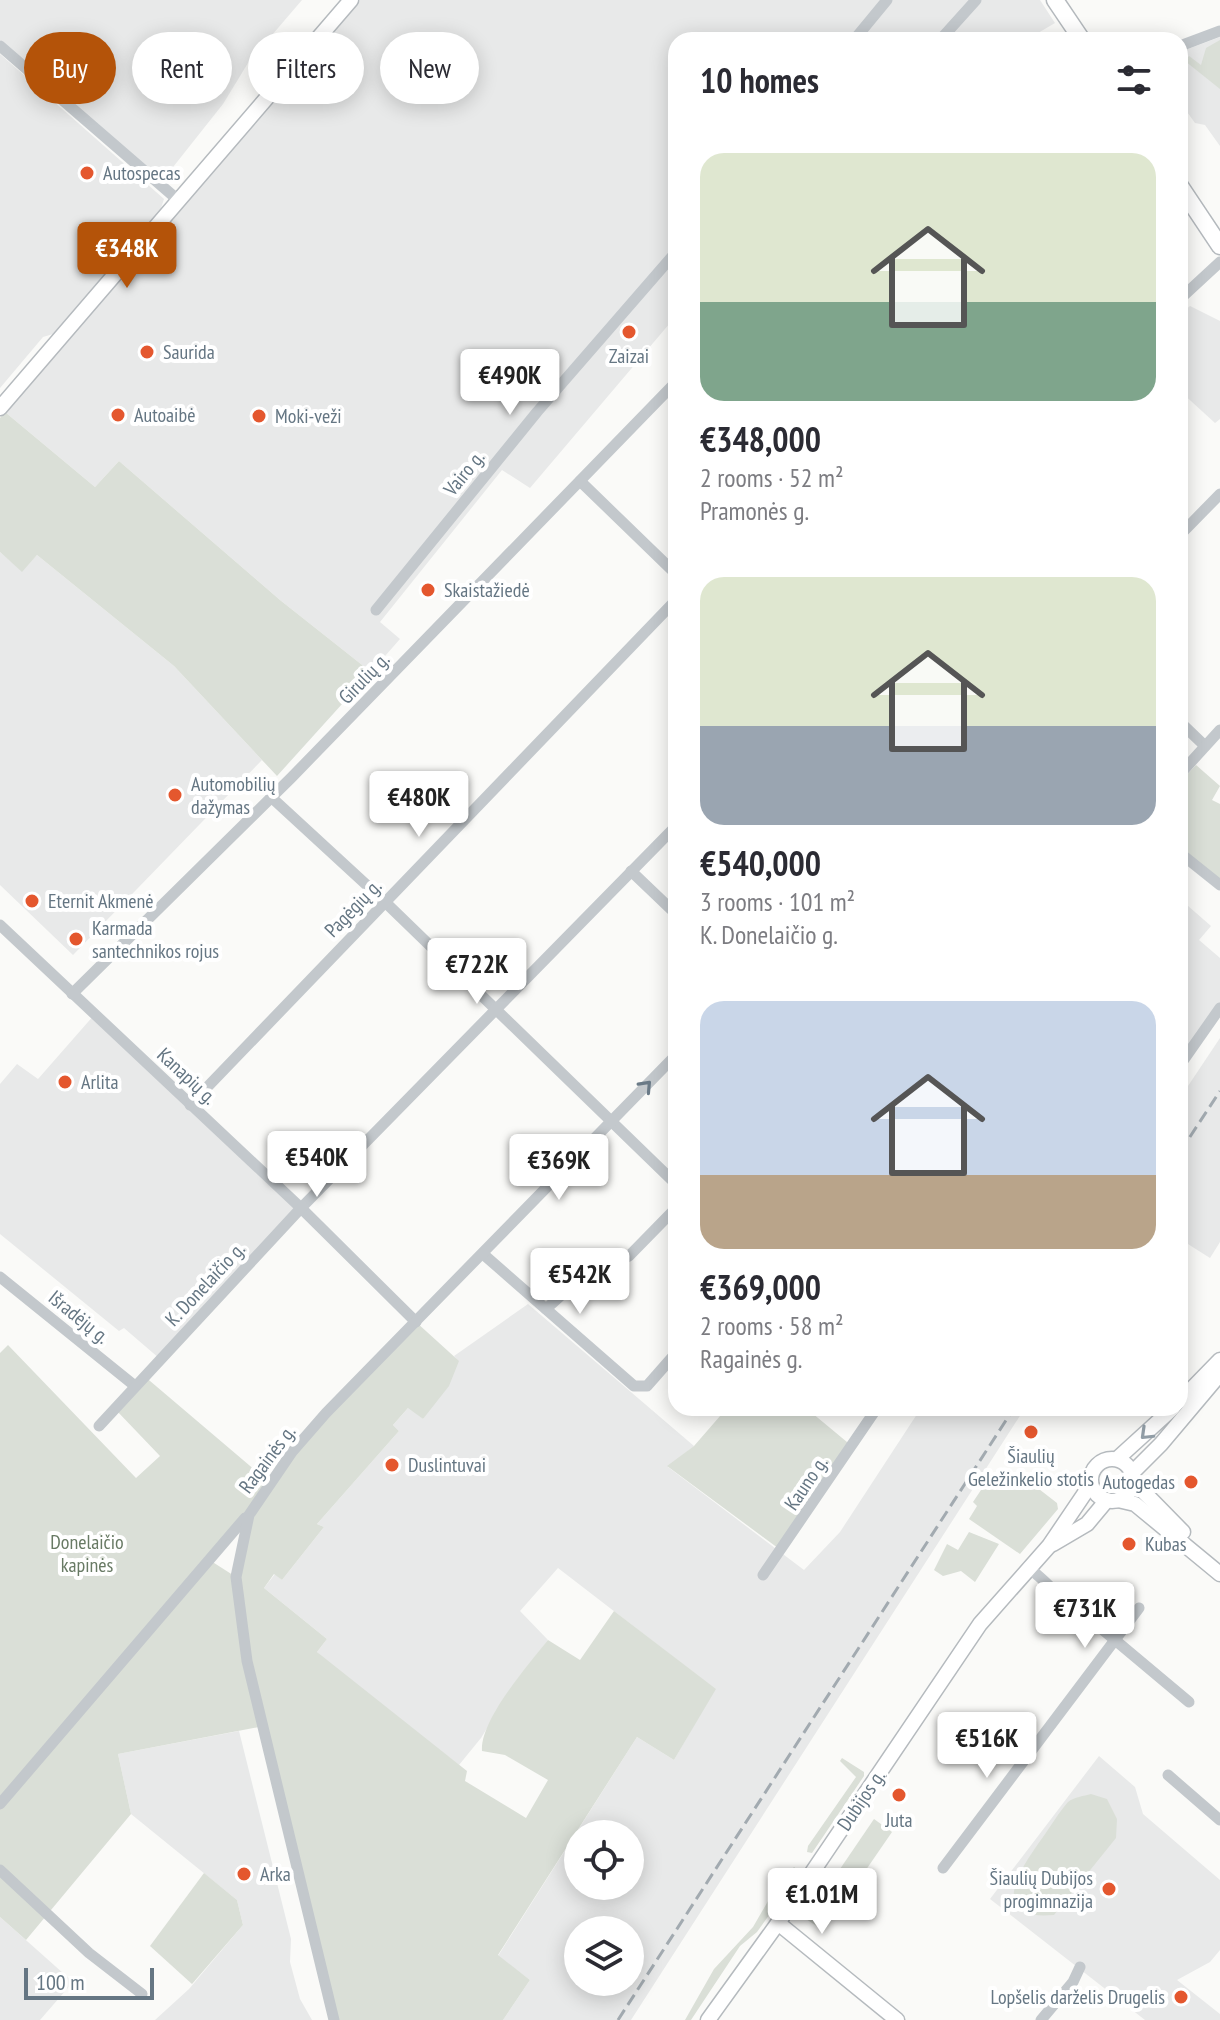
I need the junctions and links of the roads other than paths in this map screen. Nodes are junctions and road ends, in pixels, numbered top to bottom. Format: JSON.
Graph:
{"nodes":[{"id":1,"x":351,"y":0,"type":"edge"},
{"id":2,"x":887,"y":0,"type":"edge"},
{"id":3,"x":976,"y":0,"type":"edge"},
{"id":4,"x":1055,"y":0,"type":"edge"},
{"id":5,"x":1220,"y":31,"type":"edge"},
{"id":6,"x":861,"y":32,"type":"edge"},
{"id":7,"x":947,"y":32,"type":"edge"},
{"id":8,"x":1077,"y":32,"type":"edge"},
{"id":9,"x":1188,"y":43,"type":"edge"},
{"id":10,"x":0,"y":46,"type":"edge"},
{"id":11,"x":1188,"y":198,"type":"edge"},
{"id":12,"x":178,"y":200,"type":"junction"},
{"id":13,"x":1220,"y":246,"type":"edge"},
{"id":14,"x":668,"y":261,"type":"edge"},
{"id":15,"x":1220,"y":262,"type":"edge"},
{"id":16,"x":1188,"y":292,"type":"edge"},
{"id":17,"x":668,"y":390,"type":"edge"},
{"id":18,"x":0,"y":408,"type":"edge"},
{"id":19,"x":580,"y":481,"type":"junction"},
{"id":20,"x":1220,"y":494,"type":"edge"},
{"id":21,"x":1188,"y":527,"type":"edge"},
{"id":22,"x":668,"y":566,"type":"edge"},
{"id":23,"x":668,"y":608,"type":"edge"},
{"id":24,"x":376,"y":610,"type":"dead end"},
{"id":25,"x":1188,"y":730,"type":"edge"},
{"id":26,"x":1220,"y":730,"type":"edge"},
{"id":27,"x":1205,"y":746,"type":"junction"},
{"id":28,"x":1188,"y":765,"type":"edge"},
{"id":29,"x":271,"y":797,"type":"junction"},
{"id":30,"x":668,"y":834,"type":"edge"},
{"id":31,"x":1188,"y":859,"type":"edge"},
{"id":32,"x":631,"y":871,"type":"junction"},
{"id":33,"x":1220,"y":885,"type":"edge"},
{"id":34,"x":384,"y":901,"type":"junction"},
{"id":35,"x":668,"y":906,"type":"edge"},
{"id":36,"x":0,"y":925,"type":"edge"},
{"id":37,"x":72,"y":994,"type":"junction"},
{"id":38,"x":1220,"y":1008,"type":"edge"},
{"id":39,"x":496,"y":1011,"type":"junction"},
{"id":40,"x":1188,"y":1054,"type":"edge"},
{"id":41,"x":668,"y":1064,"type":"edge"},
{"id":42,"x":190,"y":1105,"type":"junction"},
{"id":43,"x":612,"y":1123,"type":"junction"},
{"id":44,"x":668,"y":1176,"type":"edge"},
{"id":45,"x":301,"y":1208,"type":"junction"},
{"id":46,"x":668,"y":1216,"type":"edge"},
{"id":47,"x":483,"y":1254,"type":"junction"},
{"id":48,"x":0,"y":1277,"type":"edge"},
{"id":49,"x":546,"y":1309,"type":"junction"},
{"id":50,"x":416,"y":1322,"type":"junction"},
{"id":51,"x":1220,"y":1360,"type":"edge"},
{"id":52,"x":668,"y":1362,"type":"edge"},
{"id":53,"x":1220,"y":1374,"type":"edge"},
{"id":54,"x":135,"y":1386,"type":"junction"},
{"id":55,"x":1188,"y":1393,"type":"edge"},
{"id":56,"x":1188,"y":1411,"type":"edge"},
{"id":57,"x":872,"y":1416,"type":"edge"},
{"id":58,"x":1164,"y":1416,"type":"edge"},
{"id":59,"x":1184,"y":1416,"type":"edge"},
{"id":60,"x":99,"y":1426,"type":"dead end"},
{"id":61,"x":1117,"y":1459,"type":"junction"},
{"id":62,"x":1132,"y":1477,"type":"junction"},
{"id":63,"x":1091,"y":1484,"type":"junction"},
{"id":64,"x":1112,"y":1500,"type":"junction"},
{"id":65,"x":249,"y":1515,"type":"junction"},
{"id":66,"x":1049,"y":1546,"type":"junction"},
{"id":67,"x":1220,"y":1562,"type":"edge"},
{"id":68,"x":1028,"y":1567,"type":"junction"},
{"id":69,"x":1220,"y":1574,"type":"edge"},
{"id":70,"x":763,"y":1575,"type":"dead end"},
{"id":71,"x":1139,"y":1608,"type":"dead end"},
{"id":72,"x":1115,"y":1639,"type":"junction"},
{"id":73,"x":1189,"y":1702,"type":"dead end"},
{"id":74,"x":1168,"y":1775,"type":"dead end"},
{"id":75,"x":0,"y":1804,"type":"edge"},
{"id":76,"x":1220,"y":1820,"type":"edge"},
{"id":77,"x":943,"y":1868,"type":"dead end"},
{"id":78,"x":0,"y":1870,"type":"edge"},
{"id":79,"x":778,"y":1923,"type":"junction"},
{"id":80,"x":1080,"y":1967,"type":"dead end"},
{"id":81,"x":142,"y":1994,"type":"dead end"},
{"id":82,"x":334,"y":2020,"type":"edge"},
{"id":83,"x":708,"y":2020,"type":"edge"},
{"id":84,"x":897,"y":2020,"type":"edge"},
{"id":85,"x":1041,"y":2020,"type":"edge"}],
"edges":[{"from":1,"to":12,"type":"main road"},
{"from":2,"to":6,"type":"street"},
{"from":3,"to":7,"type":"street"},
{"from":4,"to":8,"type":"highway"},
{"from":5,"to":9,"type":"street"},
{"from":10,"to":12,"type":"street"},
{"from":11,"to":13,"type":"highway"},
{"from":12,"to":18,"type":"main road"},
{"from":14,"to":24,"type":"street","name":"Vairo g."},
{"from":15,"to":16,"type":"street"},
{"from":17,"to":19,"type":"street","name":"Girulių g."},
{"from":19,"to":22,"type":"street"},
{"from":19,"to":29,"type":"street","name":"Girulių g."},
{"from":20,"to":21,"type":"street"},
{"from":23,"to":34,"type":"street","name":"Pagėgių g."},
{"from":25,"to":27,"type":"street"},
{"from":26,"to":27,"type":"street"},
{"from":27,"to":28,"type":"street"},
{"from":29,"to":34,"type":"street"},
{"from":29,"to":37,"type":"street","name":"Girulių g."},
{"from":30,"to":32,"type":"street","name":"K. Donelaičio g."},
{"from":31,"to":33,"type":"street"},
{"from":32,"to":35,"type":"street"},
{"from":32,"to":39,"type":"street","name":"K. Donelaičio g."},
{"from":34,"to":39,"type":"street"},
{"from":34,"to":42,"type":"street","name":"Pagėgių g."},
{"from":36,"to":37,"type":"street","name":"Kanapių g."},
{"from":37,"to":42,"type":"street","name":"Kanapių g."},
{"from":38,"to":40,"type":"street"},
{"from":39,"to":43,"type":"street"},
{"from":39,"to":45,"type":"street","name":"K. Donelaičio g."},
{"from":43,"to":41,"type":"street","name":"Ragainės g.","one_way":true},
{"from":42,"to":45,"type":"street","name":"Kanapių g."},
{"from":43,"to":44,"type":"street"},
{"from":43,"to":47,"type":"street","name":"Ragainės g."},
{"from":45,"to":50,"type":"street","name":"Kanapių g."},
{"from":45,"to":54,"type":"street","name":"K. Donelaičio g."},
{"from":46,"to":49,"type":"street"},
{"from":47,"to":49,"type":"street"},
{"from":47,"to":50,"type":"street","name":"Ragainės g."},
{"from":48,"to":54,"type":"street","name":"Išradėjų g."},
{"from":49,"to":52,"type":"street"},
{"from":50,"to":65,"type":"street","name":"Ragainės g."},
{"from":51,"to":55,"type":"main road"},
{"from":53,"to":56,"type":"main road"},
{"from":54,"to":60,"type":"street","name":"K. Donelaičio g."},
{"from":57,"to":70,"type":"street","name":"Kauno g."},
{"from":58,"to":61,"type":"main road","one_way":true},
{"from":59,"to":62,"type":"main road"},
{"from":61,"to":62,"type":"main road"},
{"from":61,"to":63,"type":"main road"},
{"from":62,"to":64,"type":"main road"},
{"from":62,"to":67,"type":"main road"},
{"from":63,"to":64,"type":"main road"},
{"from":63,"to":66,"type":"main road","name":"Dubijos g."},
{"from":64,"to":66,"type":"main road","name":"Dubijos g."},
{"from":64,"to":69,"type":"main road"},
{"from":65,"to":75,"type":"street"},
{"from":65,"to":82,"type":"street","name":"Ragainės g."},
{"from":66,"to":68,"type":"main road","name":"Dubijos g."},
{"from":68,"to":72,"type":"street"},
{"from":68,"to":79,"type":"main road","name":"Dubijos g."},
{"from":71,"to":72,"type":"street"},
{"from":72,"to":73,"type":"street"},
{"from":72,"to":77,"type":"street"},
{"from":74,"to":76,"type":"street"},
{"from":78,"to":81,"type":"street"},
{"from":79,"to":83,"type":"main road","name":"Dubijos g."},
{"from":79,"to":84,"type":"main road"},
{"from":80,"to":85,"type":"street"}]}
